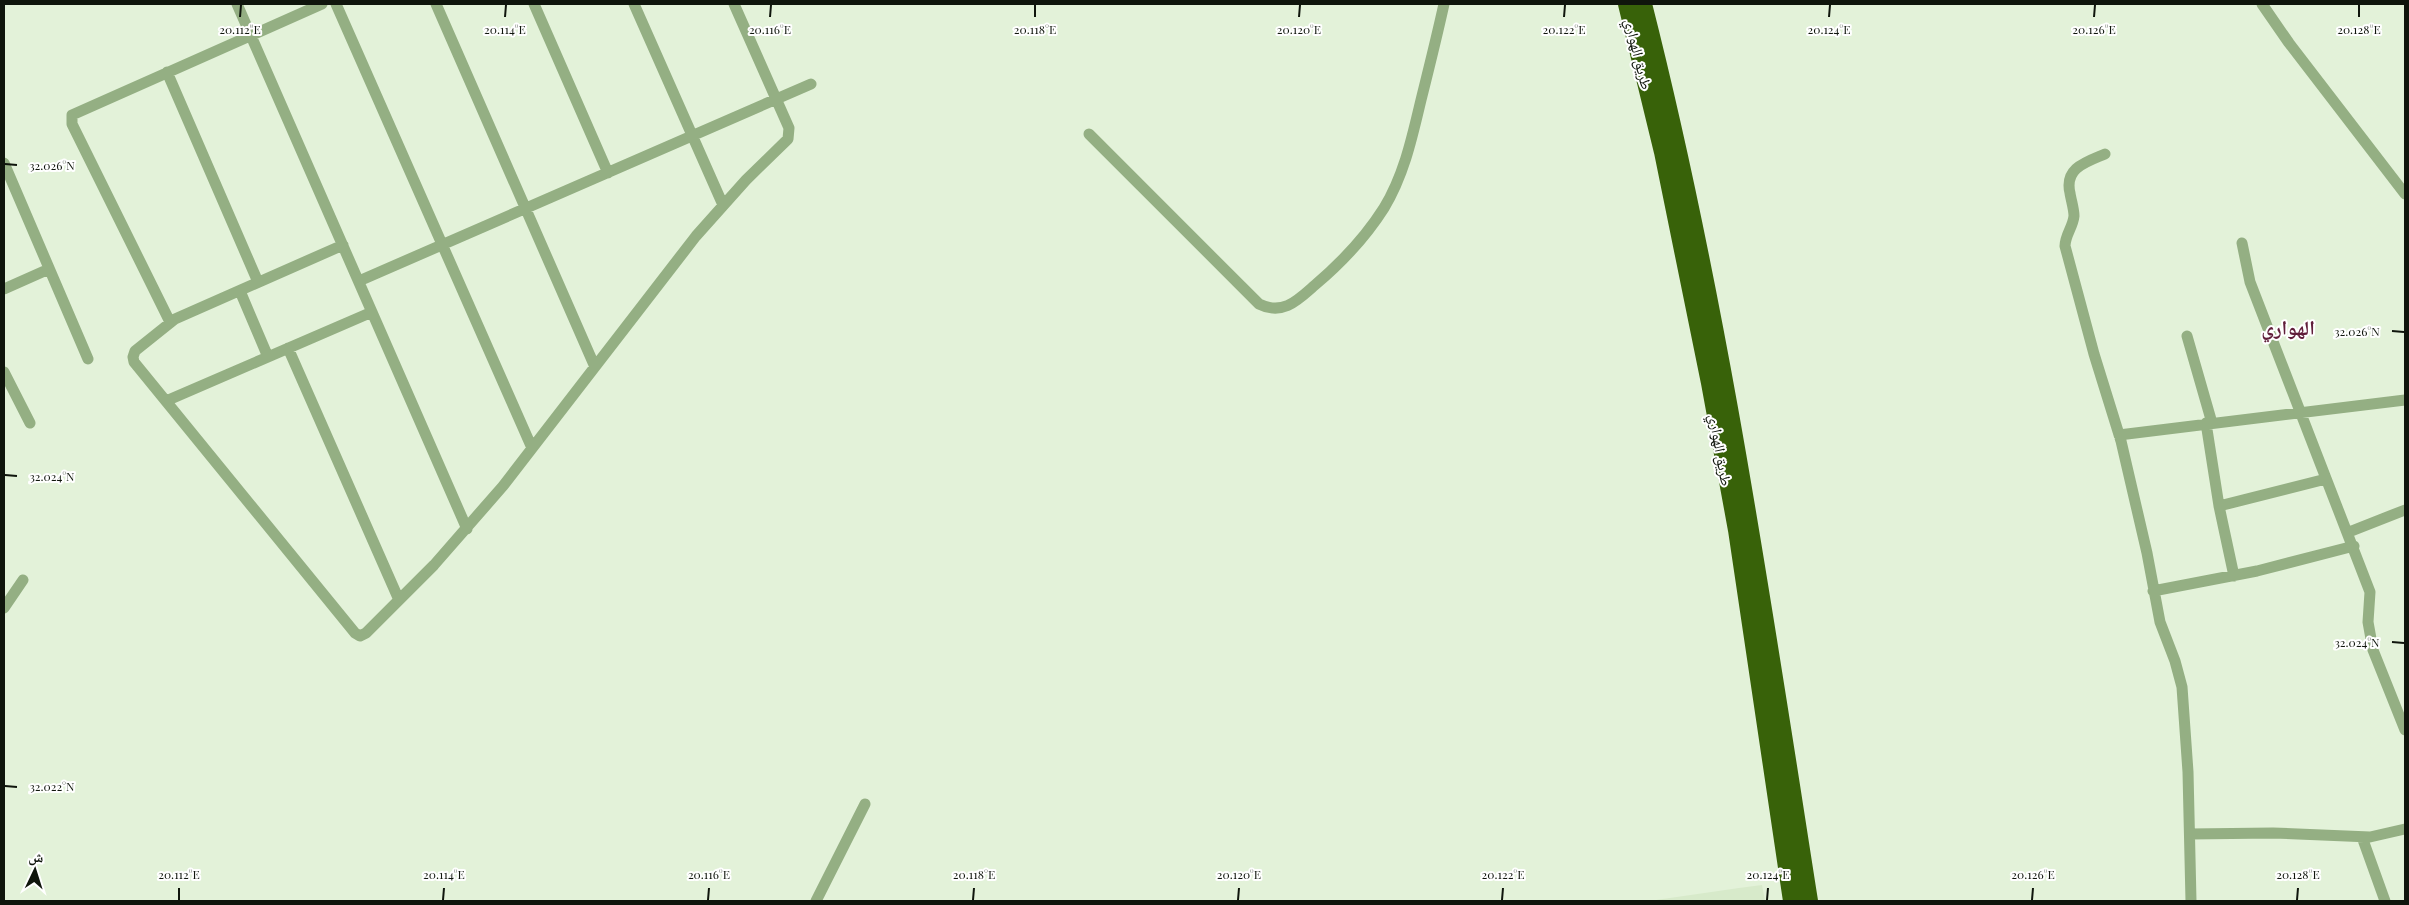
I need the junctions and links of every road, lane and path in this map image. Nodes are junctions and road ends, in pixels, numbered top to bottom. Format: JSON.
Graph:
{"nodes":[{"id":1,"x":237,"y":4,"type":"edge"},
{"id":2,"x":322,"y":4,"type":"edge"},
{"id":3,"x":336,"y":4,"type":"edge"},
{"id":4,"x":436,"y":4,"type":"edge"},
{"id":5,"x":534,"y":4,"type":"edge"},
{"id":6,"x":634,"y":4,"type":"edge"},
{"id":7,"x":734,"y":4,"type":"edge"},
{"id":8,"x":1444,"y":4,"type":"edge"},
{"id":9,"x":1627,"y":4,"type":"edge"},
{"id":10,"x":1643,"y":4,"type":"edge"},
{"id":11,"x":2262,"y":4,"type":"edge"},
{"id":12,"x":251,"y":35,"type":"junction"},
{"id":13,"x":167,"y":72,"type":"junction"},
{"id":14,"x":811,"y":84,"type":"dead end"},
{"id":15,"x":776,"y":99,"type":"junction"},
{"id":16,"x":1089,"y":134,"type":"dead end"},
{"id":17,"x":692,"y":136,"type":"junction"},
{"id":18,"x":2105,"y":154,"type":"dead end"},
{"id":19,"x":4,"y":163,"type":"edge"},
{"id":20,"x":608,"y":173,"type":"junction"},
{"id":21,"x":2405,"y":194,"type":"edge"},
{"id":22,"x":723,"y":205,"type":"junction"},
{"id":23,"x":526,"y":209,"type":"junction"},
{"id":24,"x":2242,"y":243,"type":"dead end"},
{"id":25,"x":343,"y":245,"type":"junction"},
{"id":26,"x":442,"y":245,"type":"junction"},
{"id":27,"x":49,"y":269,"type":"junction"},
{"id":28,"x":258,"y":282,"type":"junction"},
{"id":29,"x":359,"y":282,"type":"junction"},
{"id":30,"x":4,"y":289,"type":"edge"},
{"id":31,"x":240,"y":291,"type":"junction"},
{"id":32,"x":372,"y":312,"type":"junction"},
{"id":33,"x":170,"y":322,"type":"junction"},
{"id":34,"x":2187,"y":336,"type":"dead end"},
{"id":35,"x":288,"y":348,"type":"junction"},
{"id":36,"x":268,"y":357,"type":"junction"},
{"id":37,"x":88,"y":359,"type":"dead end"},
{"id":38,"x":595,"y":367,"type":"junction"},
{"id":39,"x":4,"y":372,"type":"edge"},
{"id":40,"x":2405,"y":400,"type":"edge"},
{"id":41,"x":166,"y":401,"type":"junction"},
{"id":42,"x":2300,"y":412,"type":"junction"},
{"id":43,"x":30,"y":423,"type":"dead end"},
{"id":44,"x":2209,"y":423,"type":"junction"},
{"id":45,"x":2119,"y":435,"type":"junction"},
{"id":46,"x":532,"y":448,"type":"junction"},
{"id":47,"x":2326,"y":479,"type":"junction"},
{"id":48,"x":2219,"y":506,"type":"junction"},
{"id":49,"x":2405,"y":510,"type":"edge"},
{"id":50,"x":467,"y":529,"type":"junction"},
{"id":51,"x":1744,"y":529,"type":"junction"},
{"id":52,"x":2349,"y":532,"type":"junction"},
{"id":53,"x":2354,"y":546,"type":"junction"},
{"id":54,"x":2234,"y":576,"type":"junction"},
{"id":55,"x":23,"y":580,"type":"dead end"},
{"id":56,"x":2153,"y":591,"type":"junction"},
{"id":57,"x":399,"y":600,"type":"junction"},
{"id":58,"x":4,"y":608,"type":"edge"},
{"id":59,"x":2405,"y":730,"type":"edge"},
{"id":60,"x":864,"y":804,"type":"dead end"},
{"id":61,"x":2405,"y":822,"type":"edge"},
{"id":62,"x":2401,"y":830,"type":"edge"},
{"id":63,"x":2190,"y":834,"type":"junction"},
{"id":64,"x":2362,"y":837,"type":"junction"},
{"id":65,"x":816,"y":901,"type":"edge"},
{"id":66,"x":1792,"y":901,"type":"edge"},
{"id":67,"x":1809,"y":901,"type":"edge"},
{"id":68,"x":2191,"y":901,"type":"edge"},
{"id":69,"x":2385,"y":901,"type":"edge"}],
"edges":[{"from":1,"to":12,"type":"street"},
{"from":2,"to":12,"type":"street"},
{"from":3,"to":26,"type":"street"},
{"from":4,"to":23,"type":"street"},
{"from":5,"to":20,"type":"street"},
{"from":6,"to":17,"type":"street"},
{"from":7,"to":15,"type":"street"},
{"from":8,"to":16,"type":"street"},
{"from":9,"to":51,"type":"highway","name":"طريق الهواري"},
{"from":10,"to":51,"type":"highway","name":"طريق الهواري"},
{"from":11,"to":21,"type":"street"},
{"from":12,"to":13,"type":"street"},
{"from":12,"to":25,"type":"street"},
{"from":13,"to":28,"type":"street"},
{"from":13,"to":33,"type":"street"},
{"from":14,"to":15,"type":"street"},
{"from":15,"to":17,"type":"street"},
{"from":15,"to":22,"type":"street"},
{"from":17,"to":20,"type":"street"},
{"from":17,"to":22,"type":"street"},
{"from":18,"to":45,"type":"street"},
{"from":19,"to":27,"type":"street"},
{"from":20,"to":23,"type":"street"},
{"from":22,"to":38,"type":"street"},
{"from":23,"to":26,"type":"street"},
{"from":23,"to":38,"type":"street"},
{"from":24,"to":42,"type":"street"},
{"from":25,"to":28,"type":"street"},
{"from":25,"to":29,"type":"street"},
{"from":26,"to":29,"type":"street"},
{"from":26,"to":46,"type":"street"},
{"from":27,"to":30,"type":"street"},
{"from":27,"to":37,"type":"street"},
{"from":28,"to":31,"type":"street"},
{"from":29,"to":32,"type":"street"},
{"from":31,"to":33,"type":"street"},
{"from":31,"to":36,"type":"street"},
{"from":32,"to":35,"type":"street"},
{"from":32,"to":50,"type":"street"},
{"from":33,"to":41,"type":"street"},
{"from":34,"to":44,"type":"street"},
{"from":35,"to":36,"type":"street"},
{"from":35,"to":57,"type":"street"},
{"from":36,"to":41,"type":"street"},
{"from":38,"to":46,"type":"street"},
{"from":39,"to":43,"type":"street"},
{"from":40,"to":42,"type":"street"},
{"from":41,"to":57,"type":"street"},
{"from":42,"to":44,"type":"street"},
{"from":42,"to":47,"type":"street"},
{"from":44,"to":45,"type":"street"},
{"from":44,"to":48,"type":"street"},
{"from":45,"to":56,"type":"street"},
{"from":46,"to":50,"type":"street"},
{"from":47,"to":48,"type":"street"},
{"from":47,"to":52,"type":"street"},
{"from":48,"to":54,"type":"street"},
{"from":49,"to":52,"type":"street"},
{"from":50,"to":57,"type":"street"},
{"from":51,"to":66,"type":"highway","name":"طريق الهواري"},
{"from":51,"to":67,"type":"highway","name":"طريق الهواري"},
{"from":52,"to":53,"type":"street"},
{"from":53,"to":54,"type":"street"},
{"from":53,"to":59,"type":"street"},
{"from":54,"to":56,"type":"street"},
{"from":55,"to":58,"type":"street"},
{"from":56,"to":63,"type":"street"},
{"from":60,"to":65,"type":"street"},
{"from":61,"to":62,"type":"street"},
{"from":62,"to":64,"type":"street"},
{"from":63,"to":64,"type":"street"},
{"from":63,"to":68,"type":"street"},
{"from":64,"to":69,"type":"street"}]}
